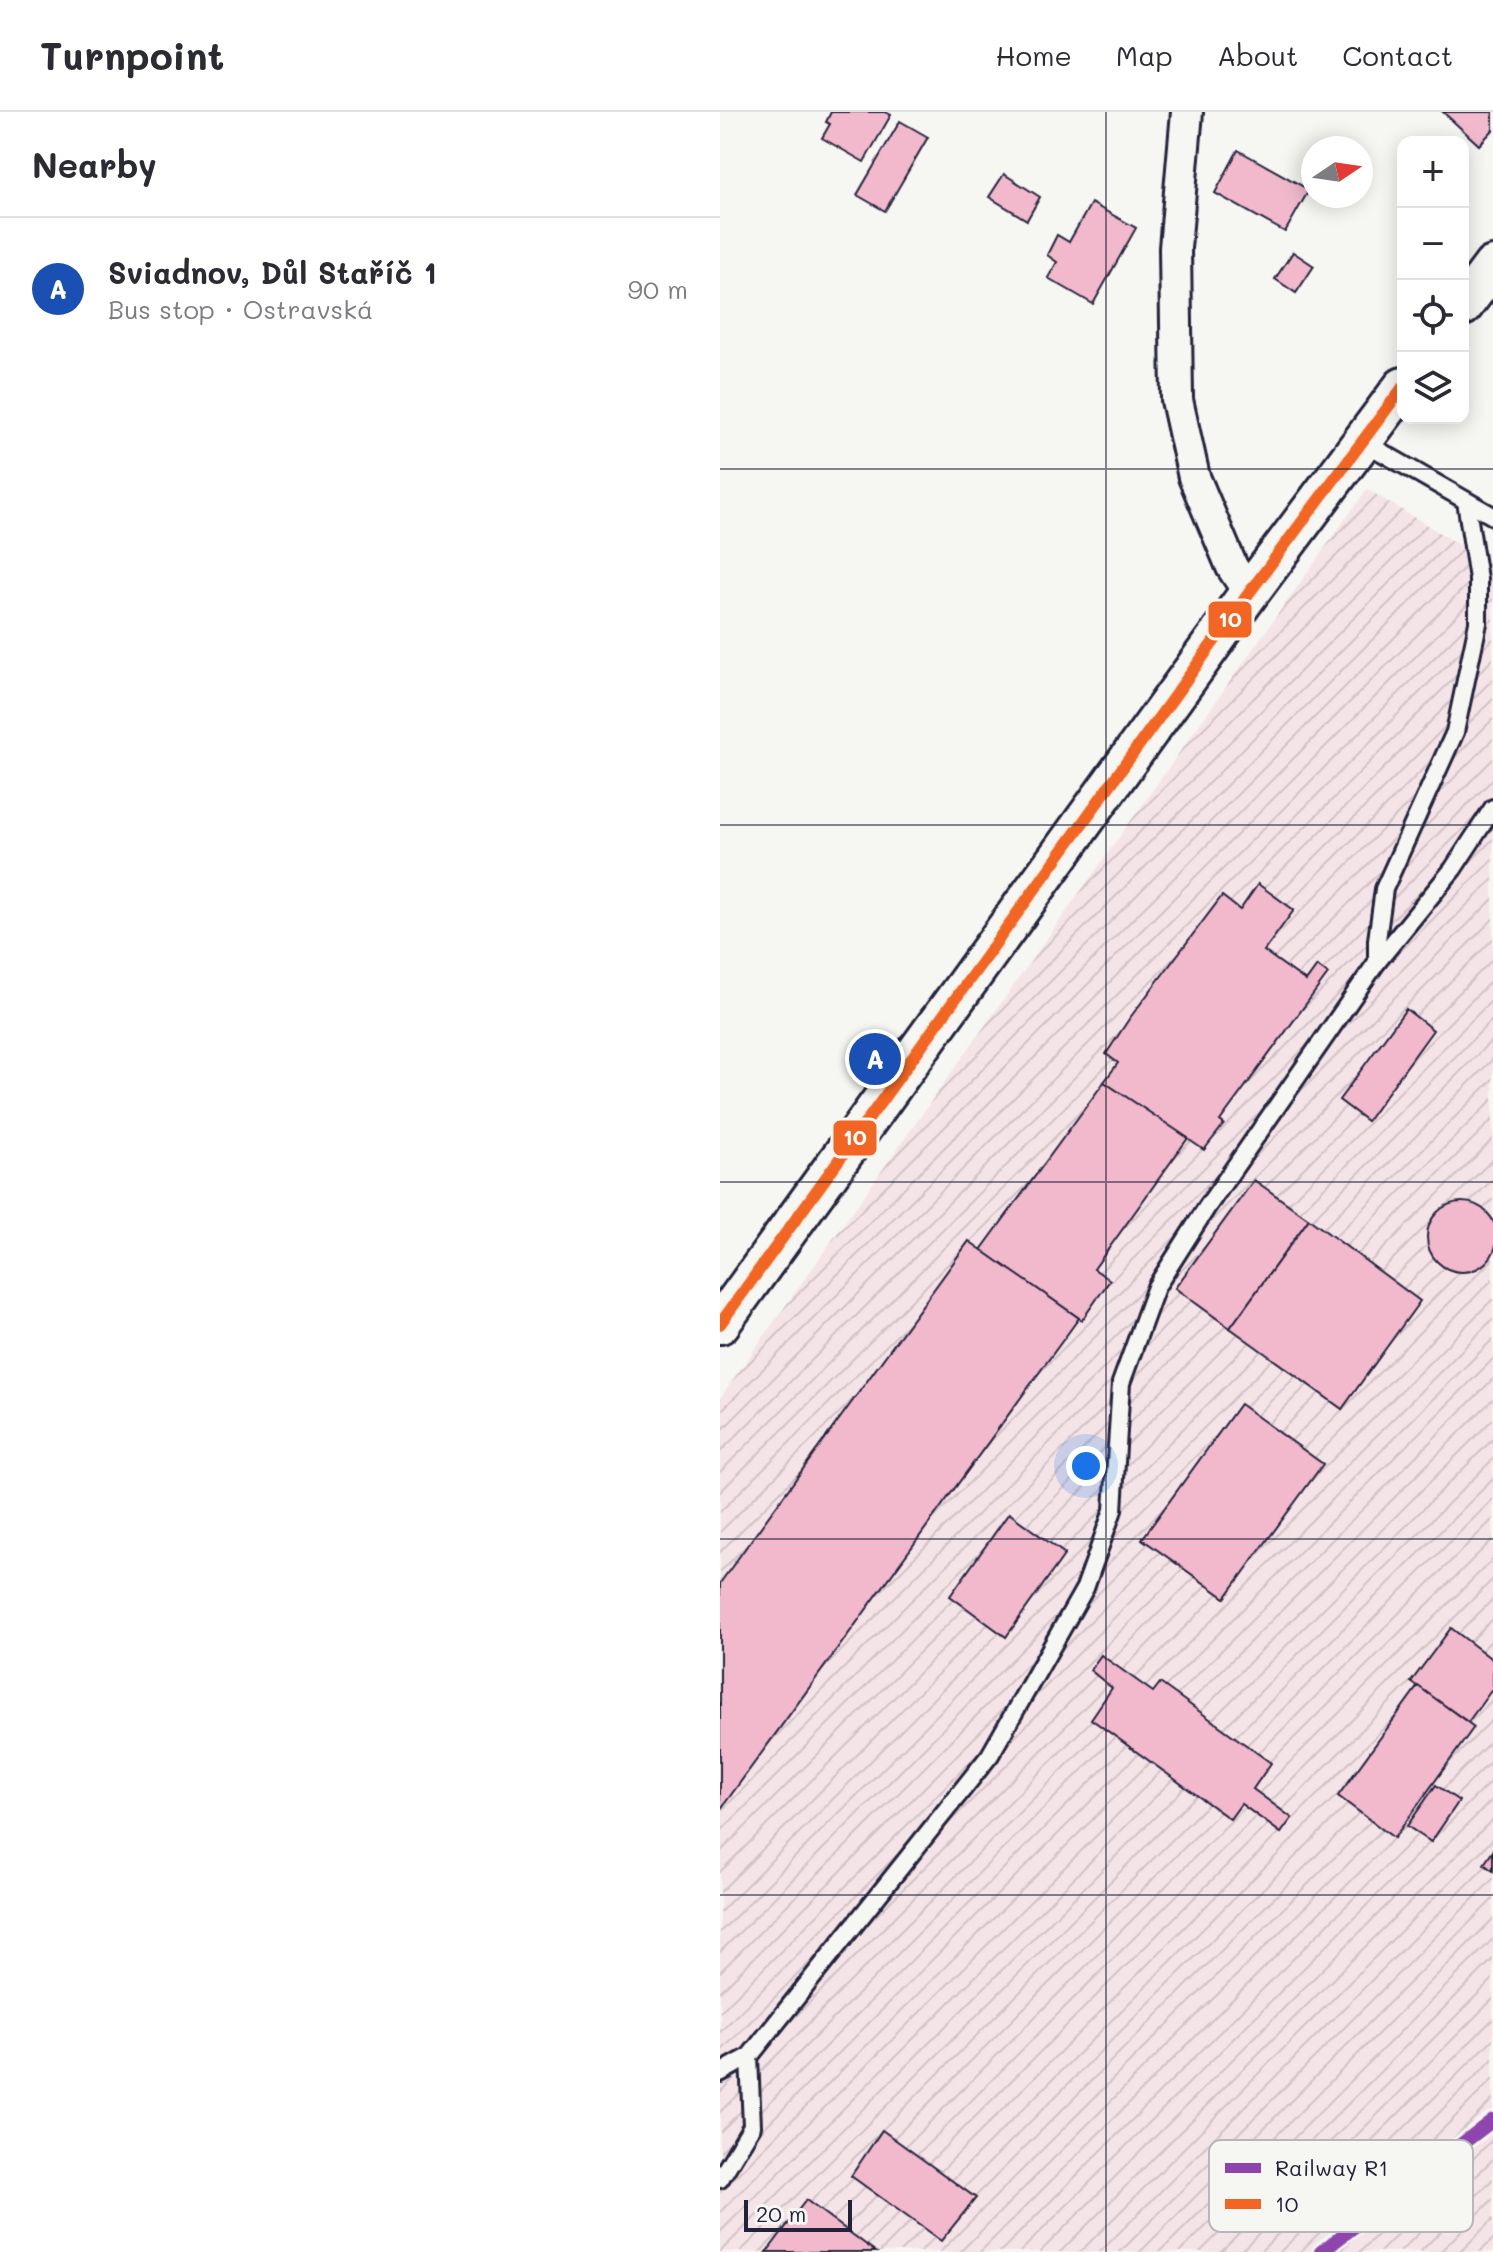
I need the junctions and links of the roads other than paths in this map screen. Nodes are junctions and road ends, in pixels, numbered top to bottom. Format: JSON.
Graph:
{"nodes":[{"id":1,"x":1187,"y":112,"type":"edge"},
{"id":2,"x":1493,"y":266,"type":"edge"},
{"id":3,"x":1469,"y":298,"type":"edge"},
{"id":4,"x":1397,"y":395,"type":"edge"},
{"id":5,"x":1362,"y":441,"type":"junction"},
{"id":6,"x":1466,"y":501,"type":"junction"},
{"id":7,"x":1493,"y":516,"type":"edge"},
{"id":8,"x":1249,"y":593,"type":"junction"},
{"id":9,"x":1493,"y":808,"type":"edge"},
{"id":10,"x":1377,"y":962,"type":"junction"},
{"id":11,"x":720,"y":1324,"type":"edge"},
{"id":12,"x":749,"y":2057,"type":"junction"},
{"id":13,"x":720,"y":2073,"type":"edge"},
{"id":14,"x":720,"y":2179,"type":"edge"}],
"edges":[{"from":1,"to":8,"type":"street"},
{"from":2,"to":3,"type":"street"},
{"from":4,"to":5,"type":"street"},
{"from":5,"to":6,"type":"lane"},
{"from":5,"to":8,"type":"street"},
{"from":6,"to":7,"type":"lane"},
{"from":6,"to":10,"type":"lane"},
{"from":8,"to":11,"type":"street"},
{"from":9,"to":10,"type":"lane"},
{"from":10,"to":12,"type":"lane"},
{"from":12,"to":13,"type":"lane"},
{"from":12,"to":14,"type":"lane"}]}
